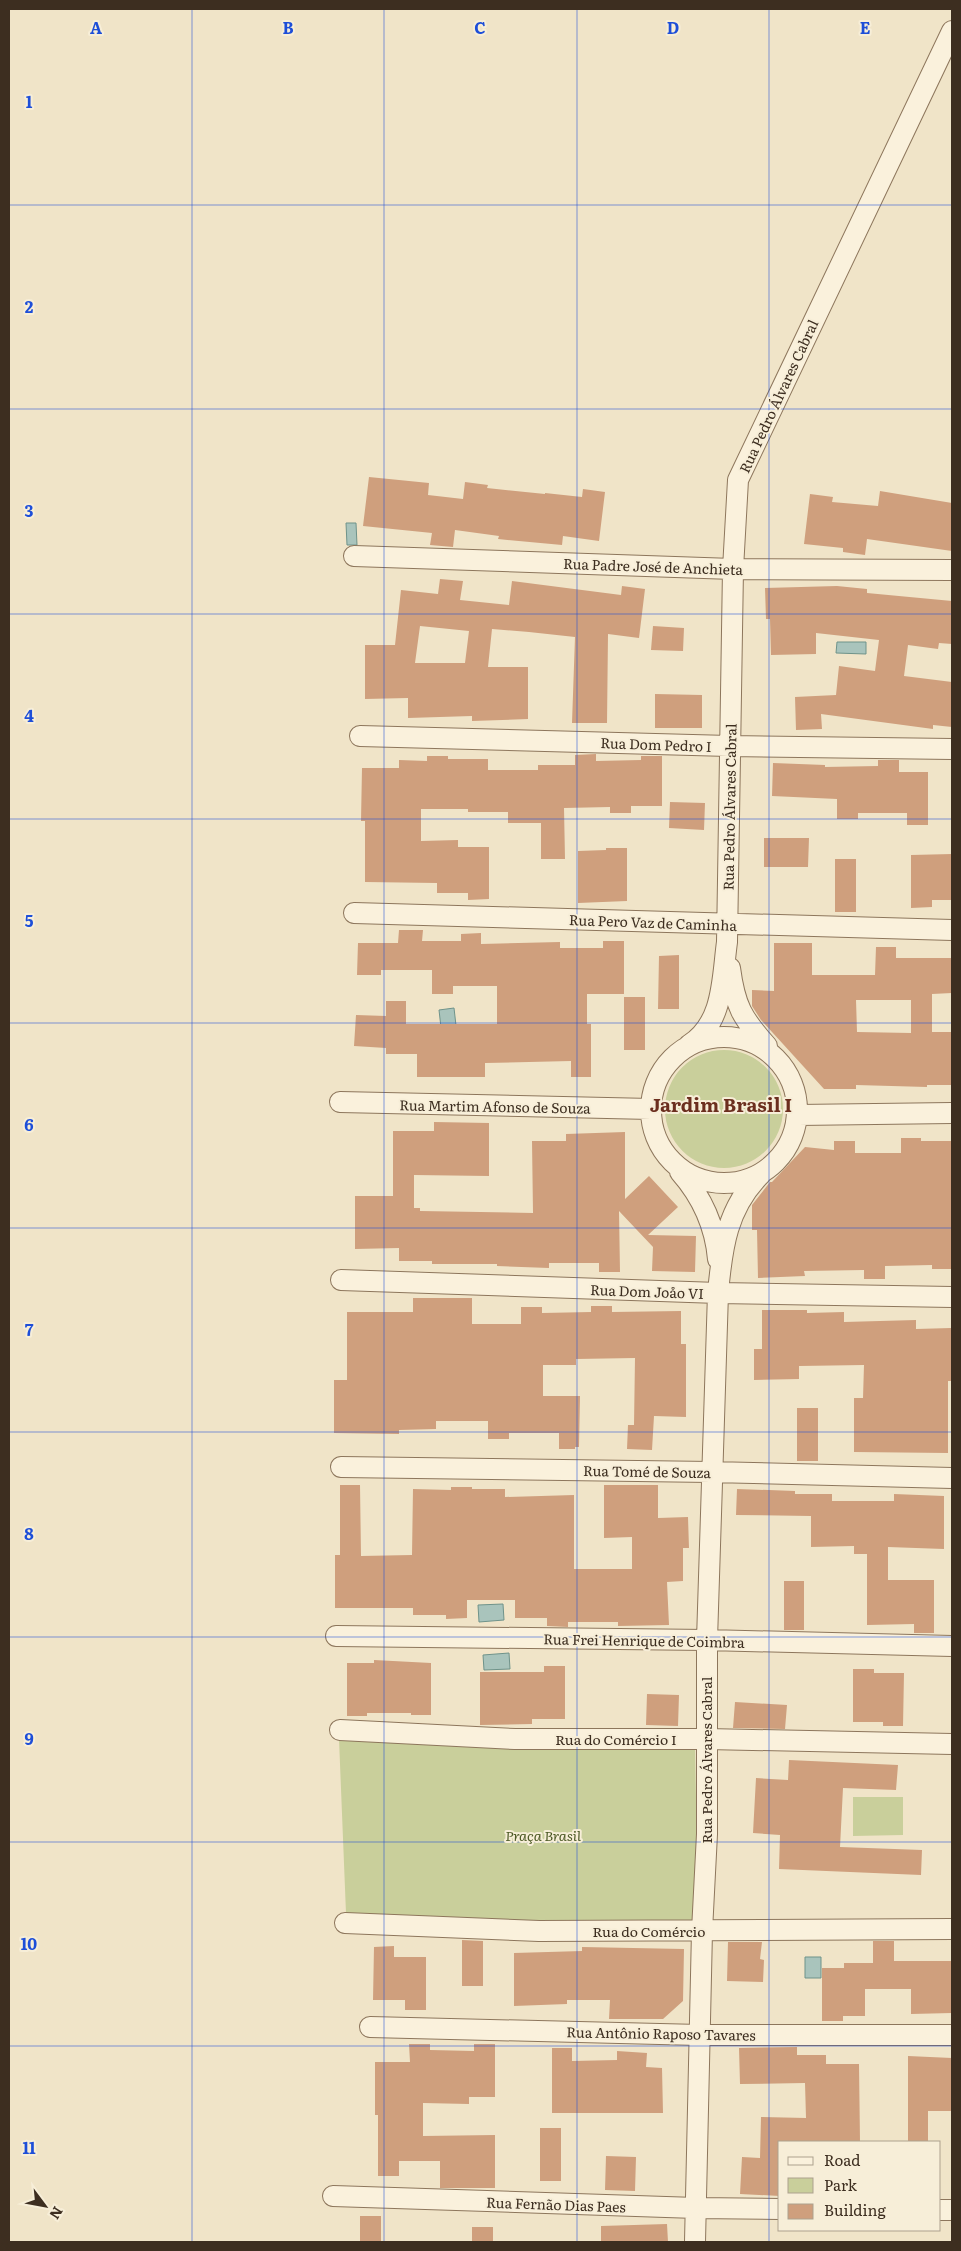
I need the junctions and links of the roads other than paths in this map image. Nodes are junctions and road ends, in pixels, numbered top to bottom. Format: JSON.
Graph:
{"nodes":[{"id":1,"x":952,"y":31,"type":"edge"},
{"id":2,"x":354,"y":556,"type":"dead end"},
{"id":3,"x":733,"y":569,"type":"junction"},
{"id":4,"x":952,"y":570,"type":"edge"},
{"id":5,"x":360,"y":736,"type":"dead end"},
{"id":6,"x":729,"y":746,"type":"junction"},
{"id":7,"x":952,"y":749,"type":"edge"},
{"id":8,"x":354,"y":912,"type":"dead end"},
{"id":9,"x":952,"y":930,"type":"edge"},
{"id":10,"x":727,"y":933,"type":"junction"},
{"id":11,"x":689,"y":1045,"type":"junction"},
{"id":12,"x":779,"y":1060,"type":"junction"},
{"id":13,"x":340,"y":1102,"type":"dead end"},
{"id":14,"x":651,"y":1109,"type":"junction"},
{"id":15,"x":952,"y":1112,"type":"edge"},
{"id":16,"x":798,"y":1115,"type":"junction"},
{"id":17,"x":669,"y":1159,"type":"junction"},
{"id":18,"x":761,"y":1174,"type":"junction"},
{"id":19,"x":341,"y":1280,"type":"dead end"},
{"id":20,"x":718,"y":1286,"type":"junction"},
{"id":21,"x":952,"y":1297,"type":"edge"},
{"id":22,"x":341,"y":1466,"type":"dead end"},
{"id":23,"x":711,"y":1472,"type":"junction"},
{"id":24,"x":952,"y":1478,"type":"edge"},
{"id":25,"x":336,"y":1636,"type":"dead end"},
{"id":26,"x":707,"y":1640,"type":"junction"},
{"id":27,"x":952,"y":1646,"type":"edge"},
{"id":28,"x":340,"y":1730,"type":"dead end"},
{"id":29,"x":707,"y":1739,"type":"junction"},
{"id":30,"x":952,"y":1744,"type":"edge"},
{"id":31,"x":346,"y":1923,"type":"dead end"},
{"id":32,"x":952,"y":1929,"type":"edge"},
{"id":33,"x":702,"y":1932,"type":"junction"},
{"id":34,"x":370,"y":2028,"type":"dead end"},
{"id":35,"x":700,"y":2035,"type":"junction"},
{"id":36,"x":952,"y":2035,"type":"edge"},
{"id":37,"x":333,"y":2196,"type":"dead end"},
{"id":38,"x":696,"y":2208,"type":"junction"},
{"id":39,"x":778,"y":2209,"type":"edge"},
{"id":40,"x":695,"y":2242,"type":"edge"}],
"edges":[{"from":1,"to":3,"type":"street","name":"Rua Pedro Álvares Cabral"},
{"from":2,"to":3,"type":"street","name":"Rua Padre José de Anchieta"},
{"from":3,"to":4,"type":"street","name":"Rua Padre José de Anchieta"},
{"from":3,"to":6,"type":"street","name":"Rua Pedro Álvares Cabral"},
{"from":5,"to":6,"type":"street","name":"Rua Dom Pedro I"},
{"from":6,"to":7,"type":"street","name":"Rua Dom Pedro I"},
{"from":6,"to":10,"type":"street","name":"Rua Pedro Álvares Cabral"},
{"from":8,"to":10,"type":"street","name":"Rua Pero Vaz de Caminha"},
{"from":9,"to":10,"type":"street","name":"Rua Pero Vaz de Caminha"},
{"from":10,"to":11,"type":"street","name":"Rua Pedro Álvares Cabral"},
{"from":10,"to":12,"type":"street","name":"Rua Pedro Álvares Cabral"},
{"from":11,"to":12,"type":"street"},
{"from":11,"to":14,"type":"street"},
{"from":12,"to":16,"type":"street"},
{"from":13,"to":14,"type":"street","name":"Rua Martim Afonso de Souza"},
{"from":14,"to":17,"type":"street"},
{"from":15,"to":16,"type":"street"},
{"from":16,"to":18,"type":"street"},
{"from":17,"to":18,"type":"street"},
{"from":17,"to":20,"type":"street","name":"Rua Pedro Álvares Cabral"},
{"from":18,"to":20,"type":"street","name":"Rua Pedro Álvares Cabral"},
{"from":19,"to":20,"type":"street","name":"Rua Dom Joåo VI"},
{"from":20,"to":21,"type":"street","name":"Rua Dom Joåo VI"},
{"from":20,"to":23,"type":"street","name":"Rua Pedro Álvares Cabral"},
{"from":22,"to":23,"type":"street","name":"Rua Tomé de Souza"},
{"from":23,"to":24,"type":"street","name":"Rua Tomé de Souza"},
{"from":23,"to":26,"type":"street","name":"Rua Pedro Álvares Cabral"},
{"from":25,"to":26,"type":"street","name":"Rua Frei Henrique de Coimbra"},
{"from":26,"to":27,"type":"street","name":"Rua Frei Henrique de Coimbra"},
{"from":26,"to":29,"type":"street","name":"Rua Pedro Álvares Cabral"},
{"from":28,"to":29,"type":"street","name":"Rua do Comércio I"},
{"from":29,"to":30,"type":"street","name":"Rua do Comércio I"},
{"from":29,"to":33,"type":"street","name":"Rua Pedro Álvares Cabral"},
{"from":31,"to":33,"type":"street","name":"Rua do Comércio"},
{"from":32,"to":33,"type":"street","name":"Rua do Comércio"},
{"from":33,"to":35,"type":"street","name":"Rua Pedro Álvares Cabral"},
{"from":34,"to":35,"type":"street","name":"Rua Antônio Raposo Tavares"},
{"from":35,"to":36,"type":"street","name":"Rua Antônio Raposo Tavares"},
{"from":35,"to":38,"type":"street","name":"Rua Pedro Álvares Cabral"},
{"from":37,"to":38,"type":"street","name":"Rua Fernão Dias Paes"},
{"from":38,"to":39,"type":"street","name":"Rua Fernão Dias Paes"},
{"from":38,"to":40,"type":"street","name":"Rua Pedro Álvares Cabral"}]}
